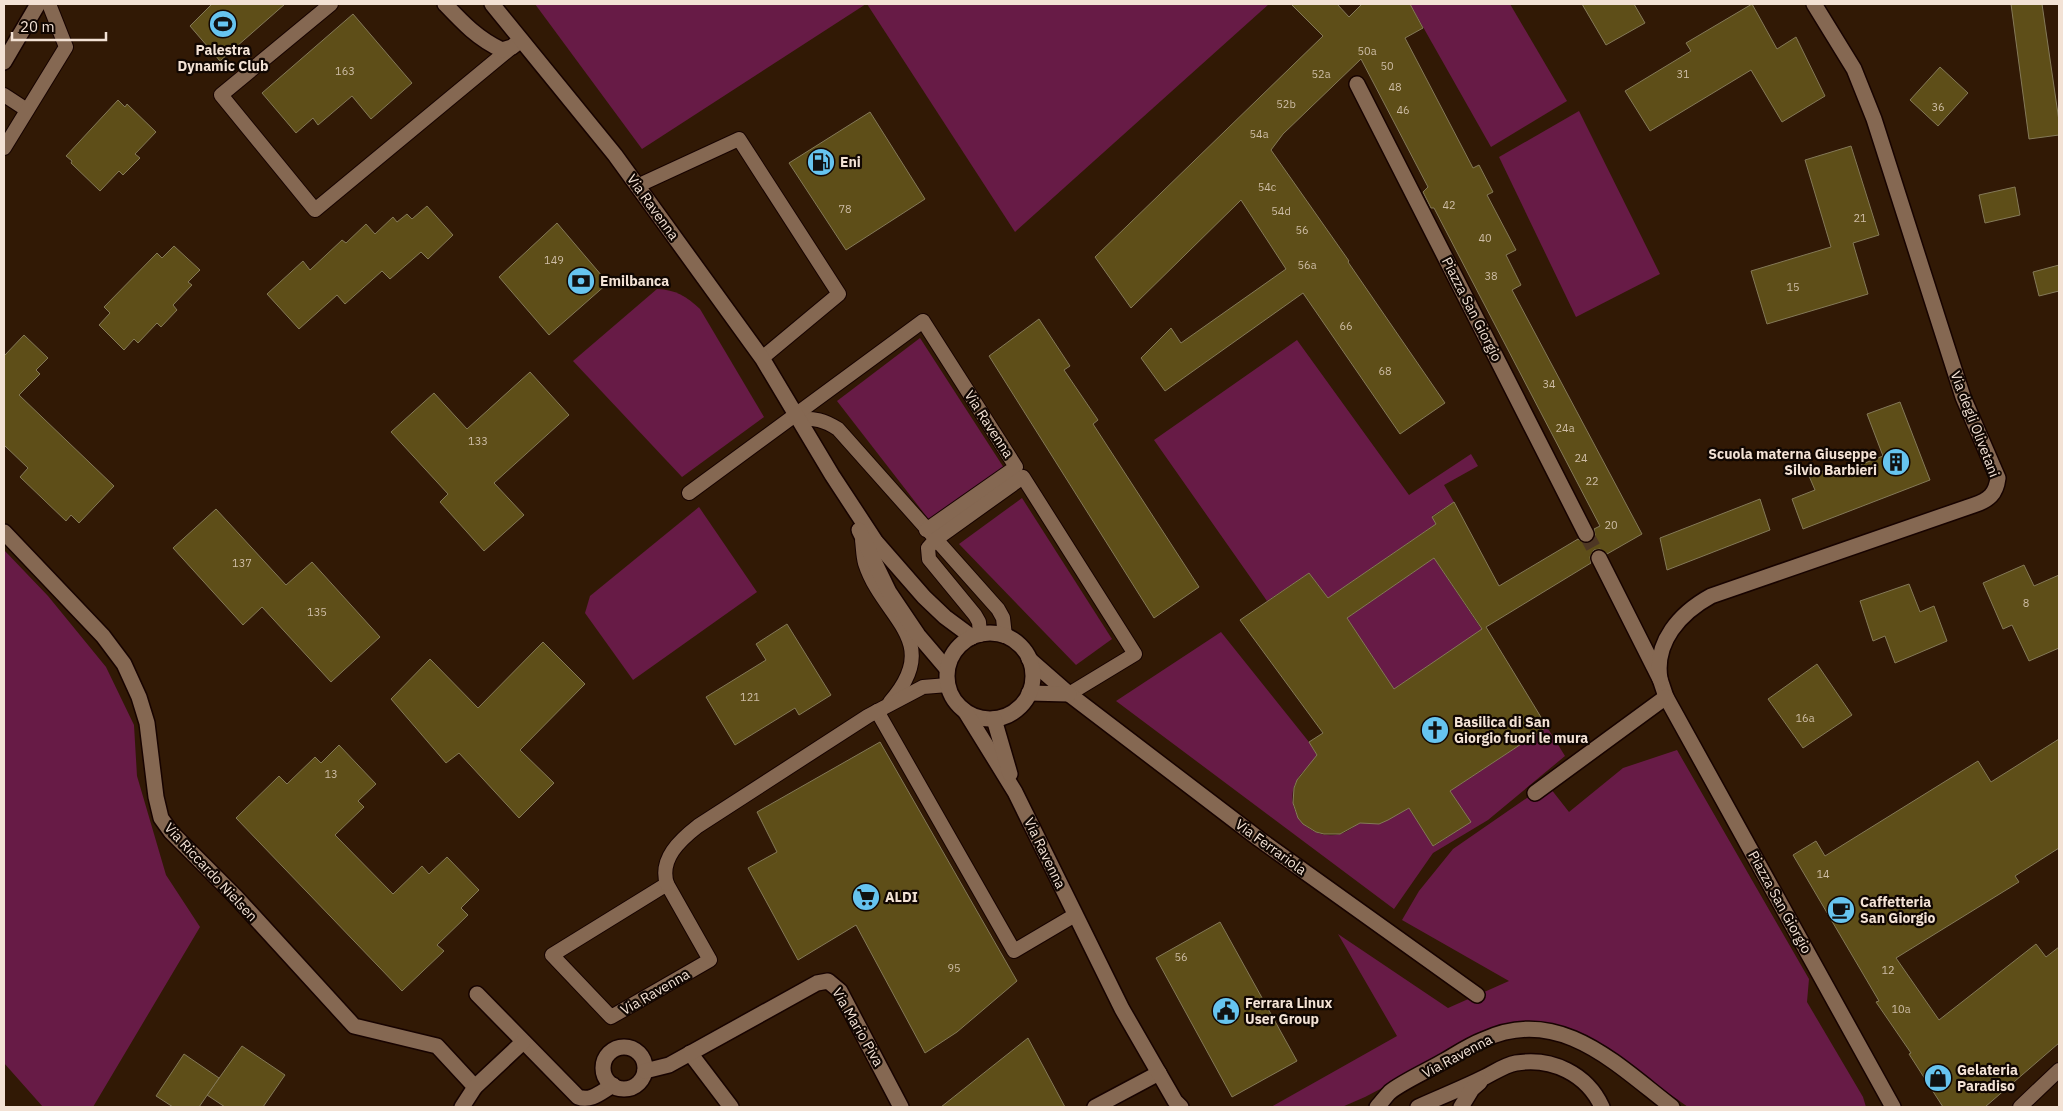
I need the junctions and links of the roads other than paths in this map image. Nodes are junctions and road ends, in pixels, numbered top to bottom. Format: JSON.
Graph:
{"nodes":[{"id":1,"x":38,"y":4,"type":"edge"},
{"id":2,"x":48,"y":4,"type":"edge"},
{"id":3,"x":331,"y":4,"type":"edge"},
{"id":4,"x":445,"y":4,"type":"edge"},
{"id":5,"x":1814,"y":4,"type":"edge"},
{"id":6,"x":494,"y":5,"type":"edge"},
{"id":7,"x":516,"y":44,"type":"junction"},
{"id":8,"x":4,"y":62,"type":"edge"},
{"id":9,"x":1357,"y":84,"type":"dead end"},
{"id":10,"x":4,"y":95,"type":"edge"},
{"id":11,"x":27,"y":110,"type":"junction"},
{"id":12,"x":4,"y":148,"type":"edge"},
{"id":13,"x":637,"y":186,"type":"junction"},
{"id":14,"x":762,"y":358,"type":"junction"},
{"id":15,"x":797,"y":417,"type":"junction"},
{"id":16,"x":832,"y":475,"type":"junction"},
{"id":17,"x":689,"y":493,"type":"dead end"},
{"id":18,"x":4,"y":532,"type":"edge"},
{"id":19,"x":1586,"y":534,"type":"tunnel mouth"},
{"id":20,"x":931,"y":535,"type":"junction"},
{"id":21,"x":862,"y":536,"type":"junction"},
{"id":22,"x":1599,"y":558,"type":"tunnel mouth"},
{"id":23,"x":976,"y":636,"type":"junction"},
{"id":24,"x":1005,"y":636,"type":"junction"},
{"id":25,"x":1029,"y":659,"type":"junction"},
{"id":26,"x":947,"y":669,"type":"junction"},
{"id":27,"x":1660,"y":679,"type":"junction"},
{"id":28,"x":948,"y":685,"type":"junction"},
{"id":29,"x":1030,"y":693,"type":"junction"},
{"id":30,"x":1069,"y":694,"type":"junction"},
{"id":31,"x":1666,"y":697,"type":"junction"},
{"id":32,"x":882,"y":708,"type":"junction"},
{"id":33,"x":965,"y":711,"type":"junction"},
{"id":34,"x":994,"y":719,"type":"junction"},
{"id":35,"x":1015,"y":792,"type":"junction"},
{"id":36,"x":1535,"y":793,"type":"dead end"},
{"id":37,"x":667,"y":884,"type":"junction"},
{"id":38,"x":1075,"y":914,"type":"junction"},
{"id":39,"x":477,"y":994,"type":"dead end"},
{"id":40,"x":1477,"y":995,"type":"dead end"},
{"id":41,"x":523,"y":1042,"type":"junction"},
{"id":42,"x":690,"y":1053,"type":"junction"},
{"id":43,"x":2059,"y":1070,"type":"edge"},
{"id":44,"x":645,"y":1071,"type":"junction"},
{"id":45,"x":1159,"y":1073,"type":"junction"},
{"id":46,"x":1485,"y":1077,"type":"junction"},
{"id":47,"x":612,"y":1085,"type":"junction"},
{"id":48,"x":475,"y":1087,"type":"junction"},
{"id":49,"x":462,"y":1107,"type":"edge"},
{"id":50,"x":731,"y":1107,"type":"edge"},
{"id":51,"x":901,"y":1107,"type":"edge"},
{"id":52,"x":1095,"y":1107,"type":"edge"},
{"id":53,"x":1181,"y":1107,"type":"edge"},
{"id":54,"x":1378,"y":1107,"type":"edge"},
{"id":55,"x":1418,"y":1107,"type":"edge"},
{"id":56,"x":1461,"y":1107,"type":"edge"},
{"id":57,"x":1602,"y":1107,"type":"edge"},
{"id":58,"x":1672,"y":1107,"type":"edge"},
{"id":59,"x":1893,"y":1107,"type":"edge"},
{"id":60,"x":2020,"y":1107,"type":"edge"}],
"edges":[{"from":1,"to":8,"type":"street"},
{"from":2,"to":11,"type":"lane"},
{"from":3,"to":7,"type":"lane"},
{"from":4,"to":7,"type":"street"},
{"from":5,"to":27,"type":"street","name":"Via degli Olivetani"},
{"from":6,"to":7,"type":"street","name":"Via Ravenna"},
{"from":7,"to":13,"type":"street","name":"Via Ravenna"},
{"from":9,"to":19,"type":"street","name":"Piazza San Giorgio"},
{"from":10,"to":11,"type":"lane"},
{"from":11,"to":12,"type":"lane"},
{"from":13,"to":14,"type":"street","name":"Via Ravenna"},
{"from":13,"to":14,"type":"lane"},
{"from":14,"to":15,"type":"street","name":"Via Ravenna"},
{"from":15,"to":16,"type":"street","name":"Via Ravenna"},
{"from":15,"to":17,"type":"lane","name":"Via Ravenna"},
{"from":15,"to":20,"type":"lane"},
{"from":15,"to":20,"type":"lane","name":"Via Ravenna"},
{"from":16,"to":21,"type":"street","name":"Via Ravenna"},
{"from":16,"to":23,"type":"street","name":"Via Ravenna"},
{"from":18,"to":48,"type":"street","name":"Via Riccardo Nielsen"},
{"from":20,"to":23,"type":"lane"},
{"from":20,"to":24,"type":"lane"},
{"from":20,"to":30,"type":"lane"},
{"from":21,"to":26,"type":"street","name":"Via Ravenna"},
{"from":21,"to":32,"type":"lane","name":"Via Ravenna"},
{"from":22,"to":27,"type":"street","name":"Piazza San Giorgio"},
{"from":23,"to":24,"type":"street"},
{"from":23,"to":26,"type":"street"},
{"from":24,"to":25,"type":"street"},
{"from":25,"to":29,"type":"street"},
{"from":25,"to":30,"type":"street","name":"Via Ferrariola"},
{"from":26,"to":28,"type":"street","name":"Via Ravenna"},
{"from":27,"to":31,"type":"street","name":"Piazza San Giorgio"},
{"from":28,"to":32,"type":"lane","name":"Via Ravenna"},
{"from":28,"to":33,"type":"street","name":"Via Ravenna"},
{"from":29,"to":30,"type":"street"},
{"from":29,"to":34,"type":"street"},
{"from":30,"to":40,"type":"street","name":"Via Ferrariola"},
{"from":31,"to":36,"type":"street"},
{"from":31,"to":59,"type":"street","name":"Piazza San Giorgio"},
{"from":32,"to":37,"type":"lane","name":"Via Ravenna"},
{"from":32,"to":38,"type":"lane"},
{"from":33,"to":34,"type":"street"},
{"from":33,"to":35,"type":"street","name":"Via Ravenna"},
{"from":34,"to":35,"type":"street","name":"Via Ravenna"},
{"from":35,"to":38,"type":"street","name":"Via Ravenna"},
{"from":37,"to":37,"type":"lane","name":"Via Ravenna"},
{"from":38,"to":45,"type":"street","name":"Via Ravenna"},
{"from":39,"to":41,"type":"street"},
{"from":41,"to":47,"type":"street"},
{"from":41,"to":48,"type":"street"},
{"from":42,"to":44,"type":"street","name":"Via Mario Piva"},
{"from":42,"to":50,"type":"street"},
{"from":42,"to":51,"type":"street","name":"Via Mario Piva"},
{"from":43,"to":60,"type":"lane"},
{"from":44,"to":47,"type":"street"},
{"from":44,"to":47,"type":"street"},
{"from":45,"to":52,"type":"street"},
{"from":45,"to":53,"type":"street","name":"Via Ravenna"},
{"from":46,"to":55,"type":"street","name":"Via Ravenna"},
{"from":46,"to":56,"type":"street","name":"Via Ravenna"},
{"from":46,"to":57,"type":"street","name":"Via Ravenna"},
{"from":48,"to":49,"type":"street"},
{"from":54,"to":58,"type":"street","name":"Via Ravenna"}]}
